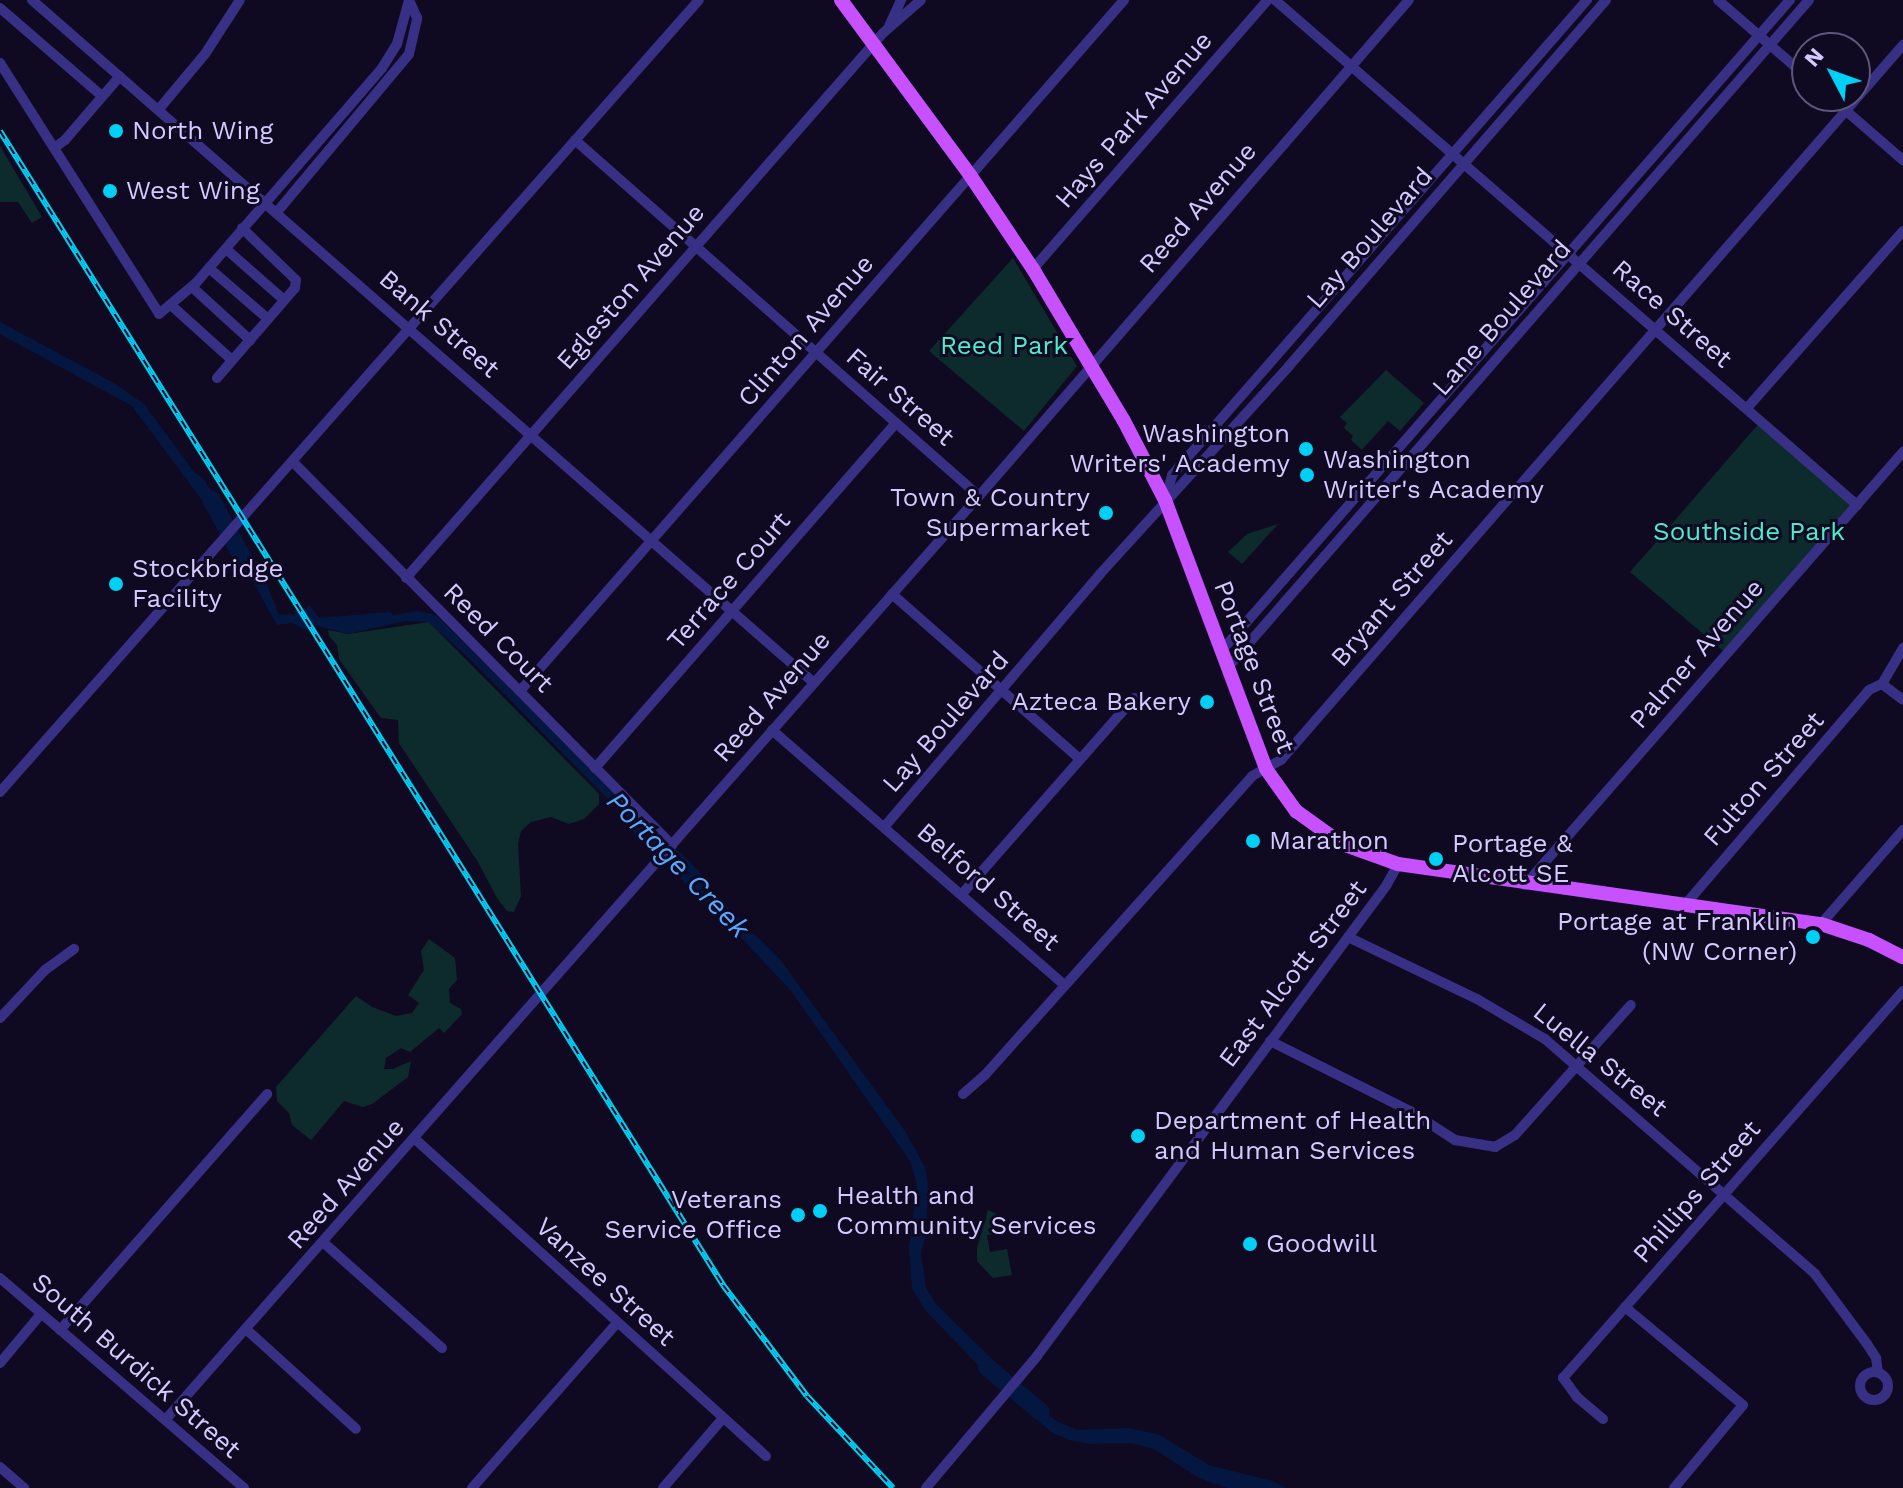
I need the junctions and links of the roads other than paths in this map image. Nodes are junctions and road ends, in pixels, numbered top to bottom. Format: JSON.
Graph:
{"nodes":[{"id":1,"x":32,"y":0,"type":"edge"},
{"id":2,"x":240,"y":0,"type":"edge"},
{"id":3,"x":409,"y":0,"type":"edge"},
{"id":4,"x":699,"y":0,"type":"edge"},
{"id":5,"x":841,"y":0,"type":"edge"},
{"id":6,"x":901,"y":0,"type":"edge"},
{"id":7,"x":921,"y":0,"type":"edge"},
{"id":8,"x":1124,"y":0,"type":"edge"},
{"id":9,"x":1268,"y":0,"type":"edge"},
{"id":10,"x":1275,"y":0,"type":"edge"},
{"id":11,"x":1409,"y":0,"type":"edge"},
{"id":12,"x":1587,"y":0,"type":"edge"},
{"id":13,"x":1606,"y":0,"type":"edge"},
{"id":14,"x":1718,"y":0,"type":"edge"},
{"id":15,"x":1790,"y":0,"type":"edge"},
{"id":16,"x":1809,"y":0,"type":"edge"},
{"id":17,"x":0,"y":8,"type":"edge"},
{"id":18,"x":889,"y":26,"type":"junction"},
{"id":19,"x":1759,"y":36,"type":"junction"},
{"id":20,"x":873,"y":44,"type":"junction"},
{"id":21,"x":1549,"y":44,"type":"junction"},
{"id":22,"x":1770,"y":45,"type":"junction"},
{"id":23,"x":1903,"y":45,"type":"edge"},
{"id":24,"x":1560,"y":53,"type":"junction"},
{"id":25,"x":0,"y":63,"type":"edge"},
{"id":26,"x":1791,"y":63,"type":"edge"},
{"id":27,"x":1351,"y":66,"type":"junction"},
{"id":28,"x":120,"y":76,"type":"junction"},
{"id":29,"x":1871,"y":82,"type":"edge"},
{"id":30,"x":102,"y":96,"type":"junction"},
{"id":31,"x":159,"y":109,"type":"junction"},
{"id":32,"x":1845,"y":112,"type":"edge"},
{"id":33,"x":1847,"y":112,"type":"edge"},
{"id":34,"x":575,"y":140,"type":"junction"},
{"id":35,"x":1665,"y":143,"type":"junction"},
{"id":36,"x":54,"y":148,"type":"junction"},
{"id":37,"x":1453,"y":153,"type":"junction"},
{"id":38,"x":1676,"y":153,"type":"junction"},
{"id":39,"x":1903,"y":160,"type":"edge"},
{"id":40,"x":1464,"y":162,"type":"junction"},
{"id":41,"x":970,"y":175,"type":"junction"},
{"id":42,"x":264,"y":201,"type":"junction"},
{"id":43,"x":277,"y":212,"type":"junction"},
{"id":44,"x":242,"y":228,"type":"junction"},
{"id":45,"x":1903,"y":231,"type":"edge"},
{"id":46,"x":696,"y":246,"type":"junction"},
{"id":47,"x":226,"y":249,"type":"junction"},
{"id":48,"x":1569,"y":253,"type":"junction"},
{"id":49,"x":1360,"y":260,"type":"junction"},
{"id":50,"x":1580,"y":263,"type":"junction"},
{"id":51,"x":209,"y":268,"type":"junction"},
{"id":52,"x":1033,"y":269,"type":"junction"},
{"id":53,"x":1371,"y":270,"type":"junction"},
{"id":54,"x":192,"y":287,"type":"junction"},
{"id":55,"x":284,"y":300,"type":"junction"},
{"id":56,"x":172,"y":306,"type":"junction"},
{"id":57,"x":268,"y":319,"type":"junction"},
{"id":58,"x":411,"y":327,"type":"junction"},
{"id":59,"x":1656,"y":329,"type":"junction"},
{"id":60,"x":250,"y":340,"type":"junction"},
{"id":61,"x":817,"y":353,"type":"junction"},
{"id":62,"x":232,"y":360,"type":"junction"},
{"id":63,"x":1092,"y":365,"type":"junction"},
{"id":64,"x":1263,"y":371,"type":"junction"},
{"id":65,"x":1463,"y":374,"type":"junction"},
{"id":66,"x":217,"y":378,"type":"dead end"},
{"id":67,"x":1275,"y":381,"type":"junction"},
{"id":68,"x":1475,"y":384,"type":"junction"},
{"id":69,"x":1747,"y":408,"type":"junction"},
{"id":70,"x":896,"y":423,"type":"junction"},
{"id":71,"x":531,"y":434,"type":"junction"},
{"id":72,"x":1903,"y":452,"type":"edge"},
{"id":73,"x":293,"y":462,"type":"junction"},
{"id":74,"x":1363,"y":491,"type":"junction"},
{"id":75,"x":979,"y":496,"type":"junction"},
{"id":76,"x":1165,"y":500,"type":"junction"},
{"id":77,"x":1373,"y":500,"type":"junction"},
{"id":78,"x":1857,"y":505,"type":"junction"},
{"id":79,"x":652,"y":540,"type":"junction"},
{"id":80,"x":406,"y":578,"type":"junction"},
{"id":81,"x":892,"y":594,"type":"junction"},
{"id":82,"x":733,"y":610,"type":"junction"},
{"id":83,"x":1903,"y":648,"type":"edge"},
{"id":84,"x":1223,"y":649,"type":"junction"},
{"id":85,"x":1229,"y":666,"type":"junction"},
{"id":86,"x":814,"y":683,"type":"junction"},
{"id":87,"x":1881,"y":684,"type":"junction"},
{"id":88,"x":1002,"y":690,"type":"junction"},
{"id":89,"x":520,"y":691,"type":"junction"},
{"id":90,"x":1134,"y":698,"type":"dead end"},
{"id":91,"x":1903,"y":700,"type":"edge"},
{"id":92,"x":772,"y":730,"type":"junction"},
{"id":93,"x":1080,"y":759,"type":"junction"},
{"id":94,"x":595,"y":768,"type":"junction"},
{"id":95,"x":1266,"y":769,"type":"junction"},
{"id":96,"x":0,"y":792,"type":"edge"},
{"id":97,"x":885,"y":826,"type":"junction"},
{"id":98,"x":1903,"y":830,"type":"edge"},
{"id":99,"x":668,"y":849,"type":"junction"},
{"id":100,"x":1398,"y":864,"type":"junction"},
{"id":101,"x":1525,"y":885,"type":"junction"},
{"id":102,"x":962,"y":894,"type":"junction"},
{"id":103,"x":1684,"y":906,"type":"junction"},
{"id":104,"x":1821,"y":924,"type":"junction"},
{"id":105,"x":1348,"y":937,"type":"junction"},
{"id":106,"x":74,"y":949,"type":"dead end"},
{"id":107,"x":1903,"y":957,"type":"edge"},
{"id":108,"x":1064,"y":985,"type":"junction"},
{"id":109,"x":1903,"y":991,"type":"edge"},
{"id":110,"x":1631,"y":1005,"type":"dead end"},
{"id":111,"x":0,"y":1018,"type":"edge"},
{"id":112,"x":1270,"y":1041,"type":"junction"},
{"id":113,"x":1575,"y":1064,"type":"junction"},
{"id":114,"x":267,"y":1094,"type":"dead end"},
{"id":115,"x":963,"y":1094,"type":"dead end"},
{"id":116,"x":415,"y":1139,"type":"junction"},
{"id":117,"x":1722,"y":1196,"type":"junction"},
{"id":118,"x":324,"y":1243,"type":"junction"},
{"id":119,"x":0,"y":1278,"type":"edge"},
{"id":120,"x":1625,"y":1307,"type":"junction"},
{"id":121,"x":41,"y":1314,"type":"junction"},
{"id":122,"x":617,"y":1323,"type":"junction"},
{"id":123,"x":60,"y":1330,"type":"junction"},
{"id":124,"x":247,"y":1330,"type":"junction"},
{"id":125,"x":442,"y":1348,"type":"dead end"},
{"id":126,"x":0,"y":1363,"type":"edge"},
{"id":127,"x":1878,"y":1372,"type":"dead end"},
{"id":128,"x":723,"y":1418,"type":"junction"},
{"id":129,"x":166,"y":1419,"type":"junction"},
{"id":130,"x":1603,"y":1419,"type":"dead end"},
{"id":131,"x":356,"y":1429,"type":"dead end"},
{"id":132,"x":766,"y":1456,"type":"dead end"},
{"id":133,"x":0,"y":1467,"type":"edge"},
{"id":134,"x":24,"y":1488,"type":"edge"},
{"id":135,"x":244,"y":1488,"type":"edge"},
{"id":136,"x":472,"y":1488,"type":"edge"},
{"id":137,"x":663,"y":1488,"type":"edge"},
{"id":138,"x":926,"y":1488,"type":"edge"},
{"id":139,"x":1674,"y":1488,"type":"edge"}],
"edges":[{"from":1,"to":28,"type":"street","name":"Bank Street"},
{"from":2,"to":31,"type":"street"},
{"from":3,"to":42,"type":"street"},
{"from":3,"to":43,"type":"street"},
{"from":4,"to":34,"type":"street"},
{"from":5,"to":20,"type":"main road","name":"Portage Street"},
{"from":6,"to":18,"type":"street","name":"Egleston Avenue"},
{"from":7,"to":18,"type":"street","name":"Egleston Avenue"},
{"from":8,"to":41,"type":"street","name":"Clinton Avenue"},
{"from":9,"to":52,"type":"street","name":"Hays Park Avenue"},
{"from":10,"to":27,"type":"street","name":"Race Street"},
{"from":11,"to":27,"type":"street","name":"Reed Avenue"},
{"from":12,"to":21,"type":"street","name":"Lay Boulevard"},
{"from":13,"to":24,"type":"street","name":"Lay Boulevard"},
{"from":14,"to":19,"type":"street"},
{"from":15,"to":19,"type":"street","name":"Lane Boulevard"},
{"from":16,"to":22,"type":"street","name":"Lane Boulevard"},
{"from":17,"to":30,"type":"street"},
{"from":18,"to":20,"type":"street","name":"Egleston Avenue"},
{"from":19,"to":22,"type":"street"},
{"from":19,"to":35,"type":"street","name":"Lane Boulevard"},
{"from":20,"to":41,"type":"main road","name":"Portage Street"},
{"from":20,"to":46,"type":"street","name":"Egleston Avenue"},
{"from":21,"to":24,"type":"street"},
{"from":21,"to":37,"type":"street","name":"Lay Boulevard"},
{"from":22,"to":26,"type":"street"},
{"from":22,"to":38,"type":"street","name":"Lane Boulevard"},
{"from":23,"to":29,"type":"street","name":"Bryant Street"},
{"from":24,"to":40,"type":"street","name":"Lay Boulevard"},
{"from":25,"to":36,"type":"street"},
{"from":27,"to":37,"type":"street","name":"Race Street"},
{"from":27,"to":63,"type":"street","name":"Reed Avenue"},
{"from":28,"to":30,"type":"street"},
{"from":28,"to":31,"type":"street","name":"Bank Street"},
{"from":30,"to":36,"type":"street"},
{"from":31,"to":42,"type":"street","name":"Bank Street"},
{"from":32,"to":59,"type":"street","name":"Bryant Street"},
{"from":33,"to":39,"type":"street"},
{"from":34,"to":46,"type":"street","name":"Fair Street"},
{"from":34,"to":58,"type":"street"},
{"from":35,"to":38,"type":"street"},
{"from":35,"to":48,"type":"street","name":"Lane Boulevard"},
{"from":36,"to":56,"type":"street"},
{"from":37,"to":40,"type":"street","name":"Race Street"},
{"from":37,"to":49,"type":"street","name":"Lay Boulevard"},
{"from":38,"to":50,"type":"street","name":"Lane Boulevard"},
{"from":40,"to":48,"type":"street","name":"Race Street"},
{"from":40,"to":53,"type":"street","name":"Lay Boulevard"},
{"from":41,"to":52,"type":"main road","name":"Portage Street"},
{"from":41,"to":61,"type":"street","name":"Clinton Avenue"},
{"from":42,"to":43,"type":"street","name":"Bank Street"},
{"from":42,"to":44,"type":"street"},
{"from":43,"to":58,"type":"street","name":"Bank Street"},
{"from":44,"to":47,"type":"street"},
{"from":44,"to":55,"type":"street"},
{"from":45,"to":69,"type":"street"},
{"from":46,"to":61,"type":"street","name":"Fair Street"},
{"from":46,"to":71,"type":"street","name":"Egleston Avenue"},
{"from":47,"to":51,"type":"street"},
{"from":47,"to":55,"type":"street"},
{"from":48,"to":50,"type":"street","name":"Race Street"},
{"from":48,"to":65,"type":"street","name":"Lane Boulevard"},
{"from":49,"to":53,"type":"street"},
{"from":49,"to":64,"type":"street","name":"Lay Boulevard"},
{"from":50,"to":59,"type":"street","name":"Race Street"},
{"from":50,"to":68,"type":"street","name":"Lane Boulevard"},
{"from":51,"to":54,"type":"street"},
{"from":51,"to":57,"type":"street"},
{"from":52,"to":63,"type":"main road","name":"Portage Street"},
{"from":53,"to":67,"type":"street","name":"Lay Boulevard"},
{"from":54,"to":56,"type":"street"},
{"from":54,"to":60,"type":"street"},
{"from":55,"to":57,"type":"street"},
{"from":56,"to":62,"type":"street"},
{"from":57,"to":60,"type":"street"},
{"from":58,"to":71,"type":"street","name":"Bank Street"},
{"from":58,"to":73,"type":"street"},
{"from":59,"to":69,"type":"street","name":"Race Street"},
{"from":59,"to":95,"type":"street","name":"Bryant Street"},
{"from":60,"to":62,"type":"street"},
{"from":61,"to":70,"type":"street","name":"Fair Street"},
{"from":61,"to":79,"type":"street","name":"Clinton Avenue"},
{"from":62,"to":66,"type":"street"},
{"from":63,"to":75,"type":"street","name":"Reed Avenue"},
{"from":63,"to":76,"type":"main road","name":"Portage Street"},
{"from":64,"to":67,"type":"street"},
{"from":64,"to":76,"type":"street","name":"Lay Boulevard"},
{"from":65,"to":68,"type":"street"},
{"from":65,"to":74,"type":"street","name":"Lane Boulevard"},
{"from":67,"to":76,"type":"street","name":"Lay Boulevard"},
{"from":68,"to":77,"type":"street","name":"Lane Boulevard"},
{"from":69,"to":78,"type":"street","name":"Race Street"},
{"from":70,"to":75,"type":"street","name":"Fair Street"},
{"from":70,"to":82,"type":"street","name":"Terrace Court"},
{"from":71,"to":79,"type":"street","name":"Bank Street"},
{"from":71,"to":80,"type":"street","name":"Egleston Avenue"},
{"from":72,"to":78,"type":"street","name":"Palmer Avenue"},
{"from":73,"to":80,"type":"street","name":"Reed Court"},
{"from":73,"to":96,"type":"street"},
{"from":74,"to":77,"type":"street"},
{"from":74,"to":84,"type":"street","name":"Lane Boulevard"},
{"from":75,"to":81,"type":"street","name":"Reed Avenue"},
{"from":76,"to":84,"type":"main road","name":"Portage Street"},
{"from":76,"to":88,"type":"street","name":"Lay Boulevard"},
{"from":77,"to":85,"type":"street","name":"Lane Boulevard"},
{"from":78,"to":101,"type":"street","name":"Palmer Avenue"},
{"from":79,"to":82,"type":"street","name":"Bank Street"},
{"from":79,"to":89,"type":"street","name":"Clinton Avenue"},
{"from":80,"to":89,"type":"street","name":"Reed Court"},
{"from":81,"to":86,"type":"street","name":"Reed Avenue"},
{"from":81,"to":88,"type":"street"},
{"from":82,"to":86,"type":"street","name":"Bank Street"},
{"from":82,"to":94,"type":"street","name":"Terrace Court"},
{"from":83,"to":87,"type":"street","name":"Fulton Street"},
{"from":84,"to":85,"type":"main road","name":"Portage Street"},
{"from":85,"to":95,"type":"main road","name":"Portage Street"},
{"from":86,"to":92,"type":"street","name":"Reed Avenue"},
{"from":87,"to":91,"type":"street"},
{"from":87,"to":103,"type":"street","name":"Fulton Street"},
{"from":88,"to":93,"type":"street"},
{"from":88,"to":97,"type":"street","name":"Lay Boulevard"},
{"from":89,"to":94,"type":"street","name":"Reed Court"},
{"from":90,"to":93,"type":"street"},
{"from":92,"to":97,"type":"street","name":"Belford Street"},
{"from":92,"to":99,"type":"street","name":"Reed Avenue"},
{"from":93,"to":102,"type":"street"},
{"from":94,"to":99,"type":"street","name":"Reed Court"},
{"from":95,"to":100,"type":"main road","name":"Portage Street"},
{"from":95,"to":108,"type":"street","name":"Bryant Street"},
{"from":97,"to":102,"type":"street","name":"Belford Street"},
{"from":98,"to":104,"type":"street"},
{"from":99,"to":116,"type":"street","name":"Reed Avenue"},
{"from":100,"to":101,"type":"main road","name":"Portage Street"},
{"from":100,"to":105,"type":"street","name":"East Alcott Street"},
{"from":101,"to":103,"type":"main road","name":"Portage Street"},
{"from":102,"to":108,"type":"street","name":"Belford Street"},
{"from":103,"to":104,"type":"main road","name":"Portage Street"},
{"from":104,"to":107,"type":"main road","name":"Portage Street"},
{"from":105,"to":112,"type":"street","name":"East Alcott Street"},
{"from":105,"to":113,"type":"street","name":"Luella Street"},
{"from":106,"to":111,"type":"street"},
{"from":108,"to":115,"type":"street","name":"Bryant Street"},
{"from":109,"to":117,"type":"street","name":"Phillips Street"},
{"from":110,"to":113,"type":"street"},
{"from":112,"to":113,"type":"street"},
{"from":112,"to":138,"type":"street","name":"East Alcott Street"},
{"from":113,"to":117,"type":"street","name":"Luella Street"},
{"from":114,"to":123,"type":"street"},
{"from":116,"to":118,"type":"street","name":"Reed Avenue"},
{"from":116,"to":122,"type":"street","name":"Vanzee Street"},
{"from":117,"to":120,"type":"street","name":"Phillips Street"},
{"from":117,"to":127,"type":"street","name":"Luella Street"},
{"from":118,"to":124,"type":"street","name":"Reed Avenue"},
{"from":118,"to":125,"type":"street"},
{"from":119,"to":121,"type":"street","name":"South Burdick Street"},
{"from":120,"to":130,"type":"street","name":"Phillips Street"},
{"from":120,"to":139,"type":"street"},
{"from":121,"to":123,"type":"street","name":"South Burdick Street"},
{"from":121,"to":126,"type":"street"},
{"from":122,"to":128,"type":"street","name":"Vanzee Street"},
{"from":122,"to":136,"type":"street"},
{"from":123,"to":129,"type":"street","name":"South Burdick Street"},
{"from":124,"to":129,"type":"street","name":"Reed Avenue"},
{"from":124,"to":131,"type":"street"},
{"from":128,"to":132,"type":"street","name":"Vanzee Street"},
{"from":128,"to":137,"type":"street"},
{"from":129,"to":135,"type":"street","name":"South Burdick Street"},
{"from":133,"to":134,"type":"street"}]}
